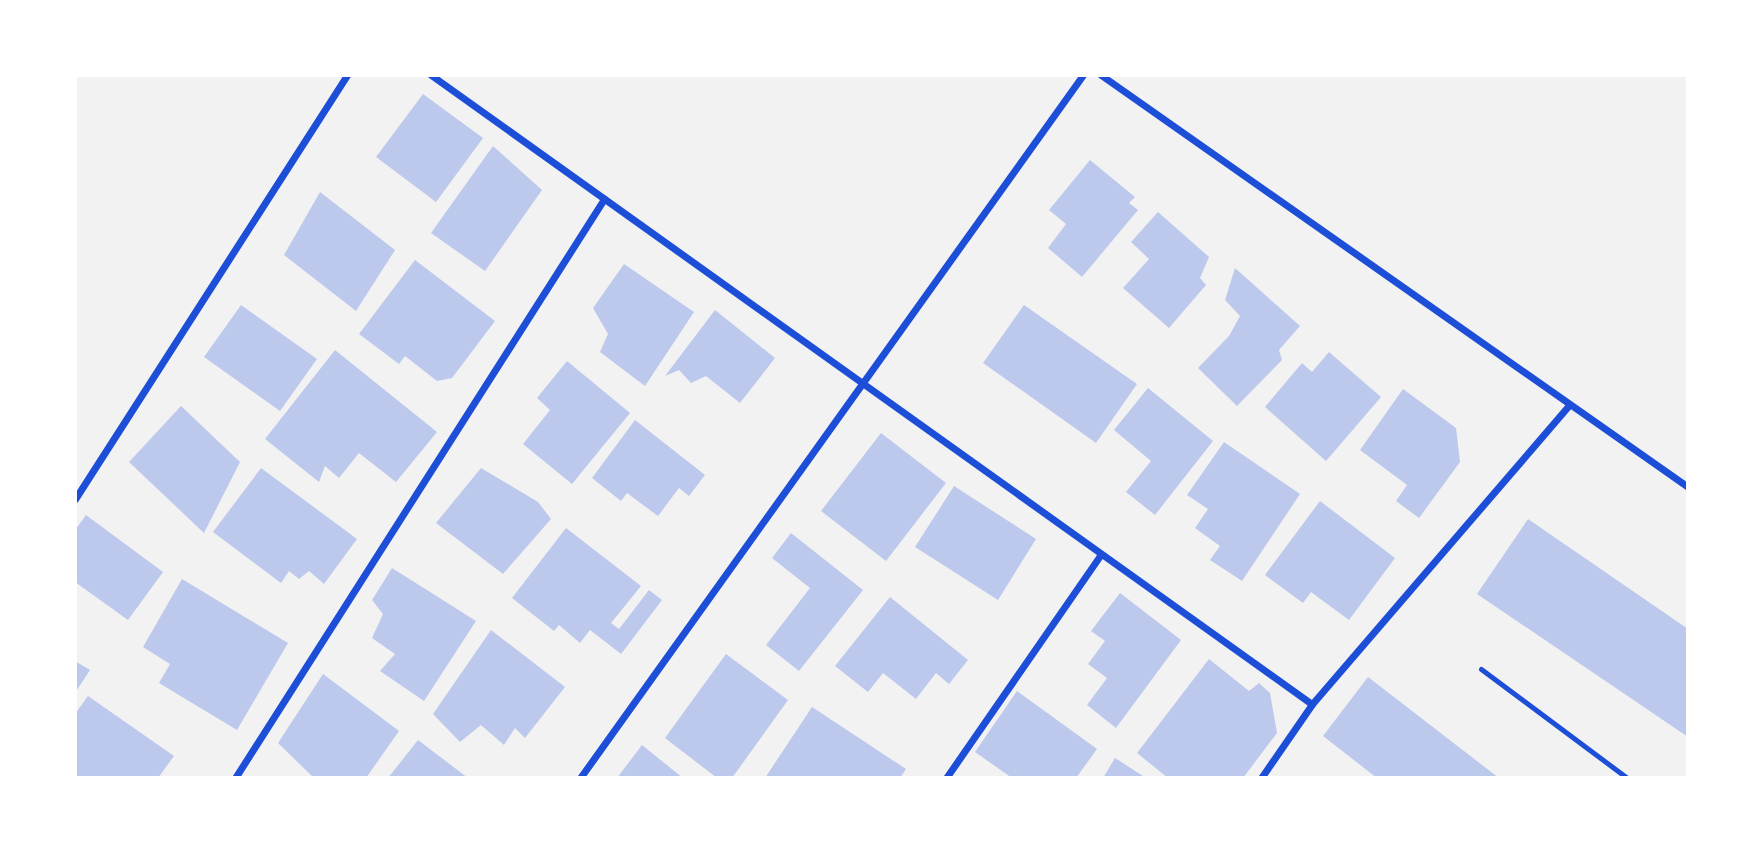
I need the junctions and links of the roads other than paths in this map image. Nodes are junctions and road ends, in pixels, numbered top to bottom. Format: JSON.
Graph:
{"nodes":[{"id":1,"x":347,"y":75,"type":"edge"},
{"id":2,"x":431,"y":75,"type":"edge"},
{"id":3,"x":1083,"y":75,"type":"edge"},
{"id":4,"x":1101,"y":75,"type":"edge"},
{"id":5,"x":604,"y":199,"type":"junction"},
{"id":6,"x":861,"y":382,"type":"junction"},
{"id":7,"x":1568,"y":405,"type":"junction"},
{"id":8,"x":1688,"y":487,"type":"edge"},
{"id":9,"x":75,"y":499,"type":"edge"},
{"id":10,"x":1101,"y":554,"type":"junction"},
{"id":11,"x":1481,"y":669,"type":"dead end"},
{"id":12,"x":1312,"y":704,"type":"junction"},
{"id":13,"x":235,"y":778,"type":"edge"},
{"id":14,"x":580,"y":778,"type":"edge"},
{"id":15,"x":946,"y":778,"type":"edge"},
{"id":16,"x":1261,"y":778,"type":"edge"},
{"id":17,"x":1627,"y":778,"type":"edge"}],
"edges":[{"from":1,"to":9,"type":"street"},
{"from":2,"to":5,"type":"street"},
{"from":3,"to":6,"type":"street"},
{"from":4,"to":7,"type":"street"},
{"from":5,"to":6,"type":"street"},
{"from":5,"to":13,"type":"street"},
{"from":6,"to":10,"type":"street"},
{"from":6,"to":14,"type":"street"},
{"from":7,"to":8,"type":"street"},
{"from":7,"to":12,"type":"street"},
{"from":10,"to":12,"type":"street"},
{"from":10,"to":15,"type":"street"},
{"from":11,"to":17,"type":"lane"},
{"from":12,"to":16,"type":"street"}]}
